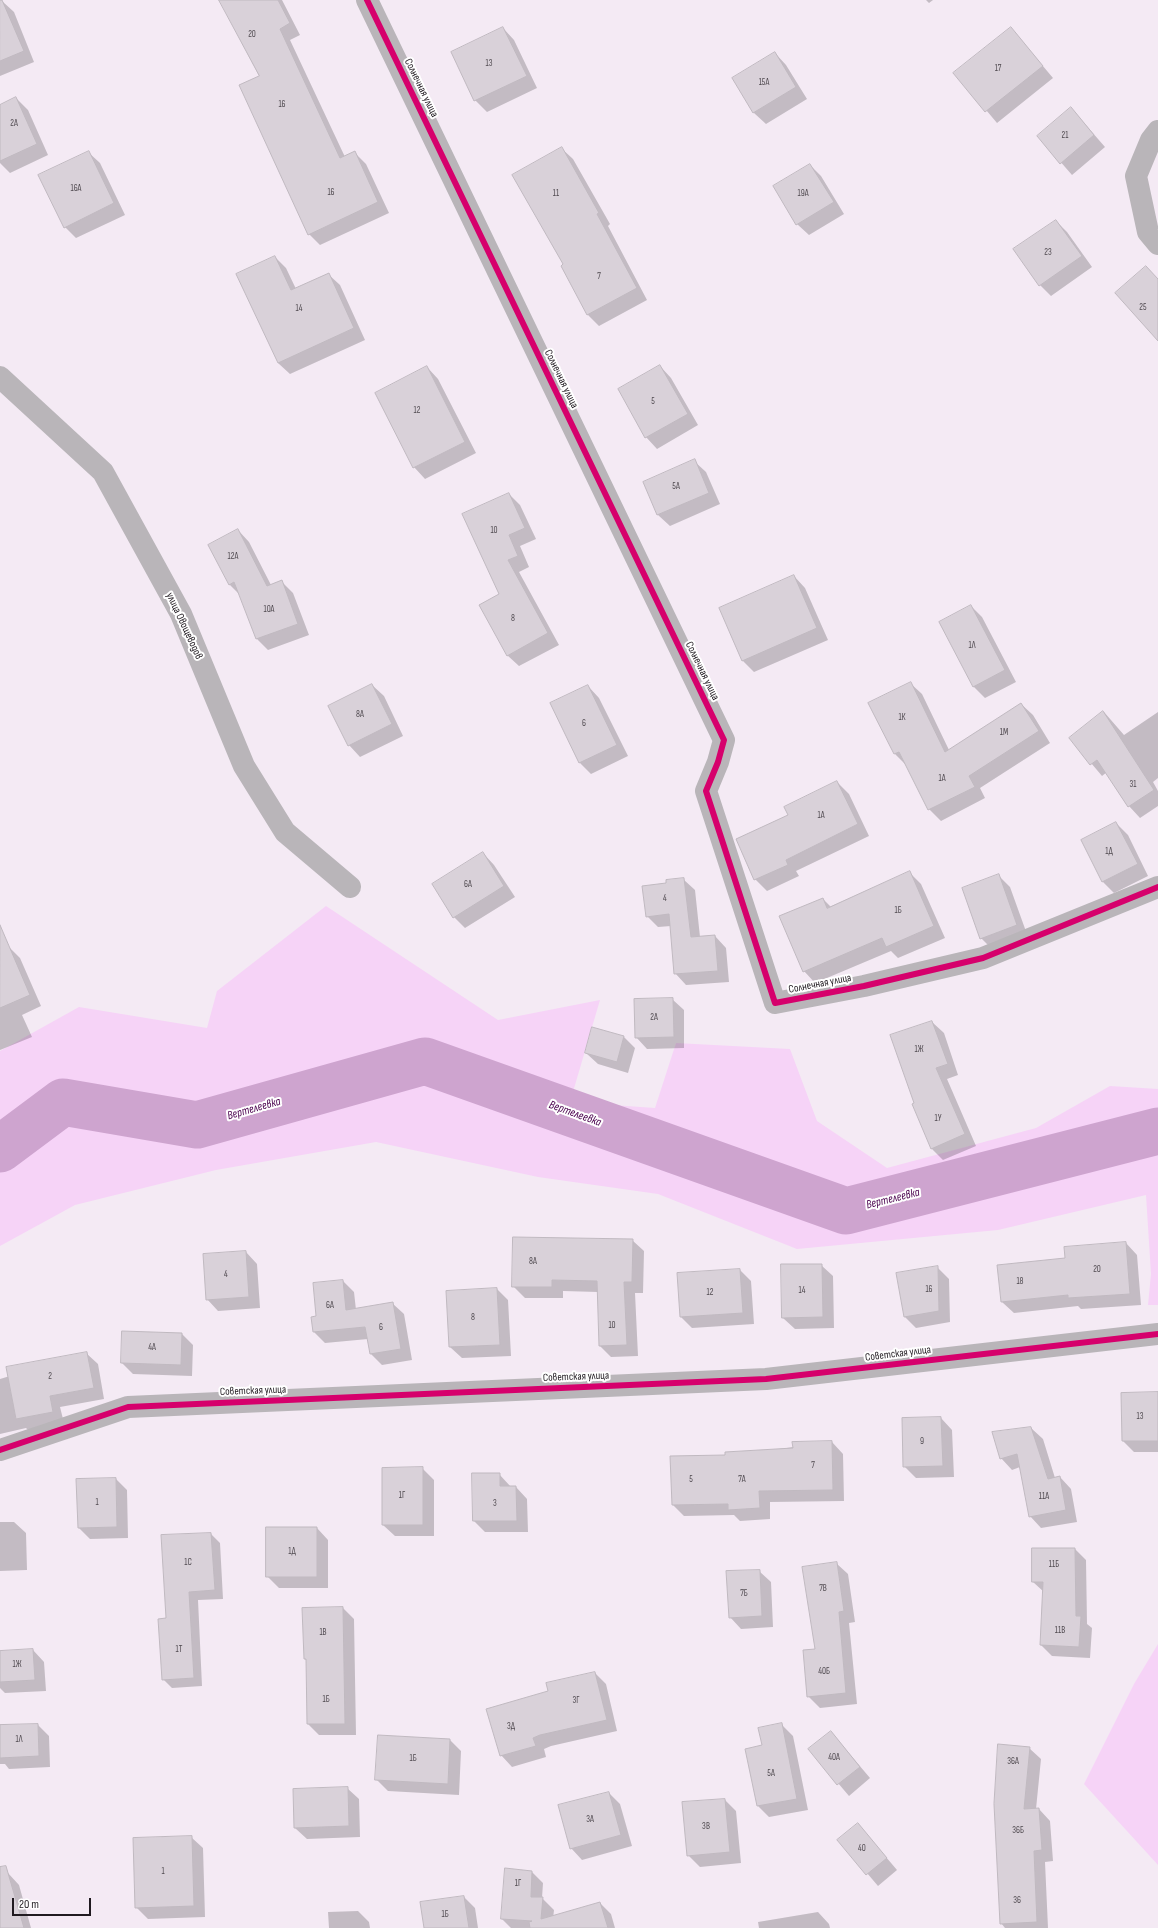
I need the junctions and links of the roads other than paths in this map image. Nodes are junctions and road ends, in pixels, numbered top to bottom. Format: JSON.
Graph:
{"nodes":[{"id":1,"x":367,"y":0,"type":"edge"},
{"id":2,"x":1158,"y":131,"type":"edge"},
{"id":3,"x":1158,"y":244,"type":"edge"},
{"id":4,"x":0,"y":377,"type":"edge"},
{"id":5,"x":350,"y":887,"type":"dead end"},
{"id":6,"x":1158,"y":887,"type":"edge"},
{"id":7,"x":1158,"y":1334,"type":"edge"},
{"id":8,"x":0,"y":1450,"type":"edge"}],
"edges":[{"from":1,"to":6,"type":"street","name":"Солнечная улица"},
{"from":2,"to":3,"type":"street"},
{"from":4,"to":5,"type":"street","name":"улица Овощеводов"},
{"from":7,"to":8,"type":"street","name":"Советская улица"}]}
